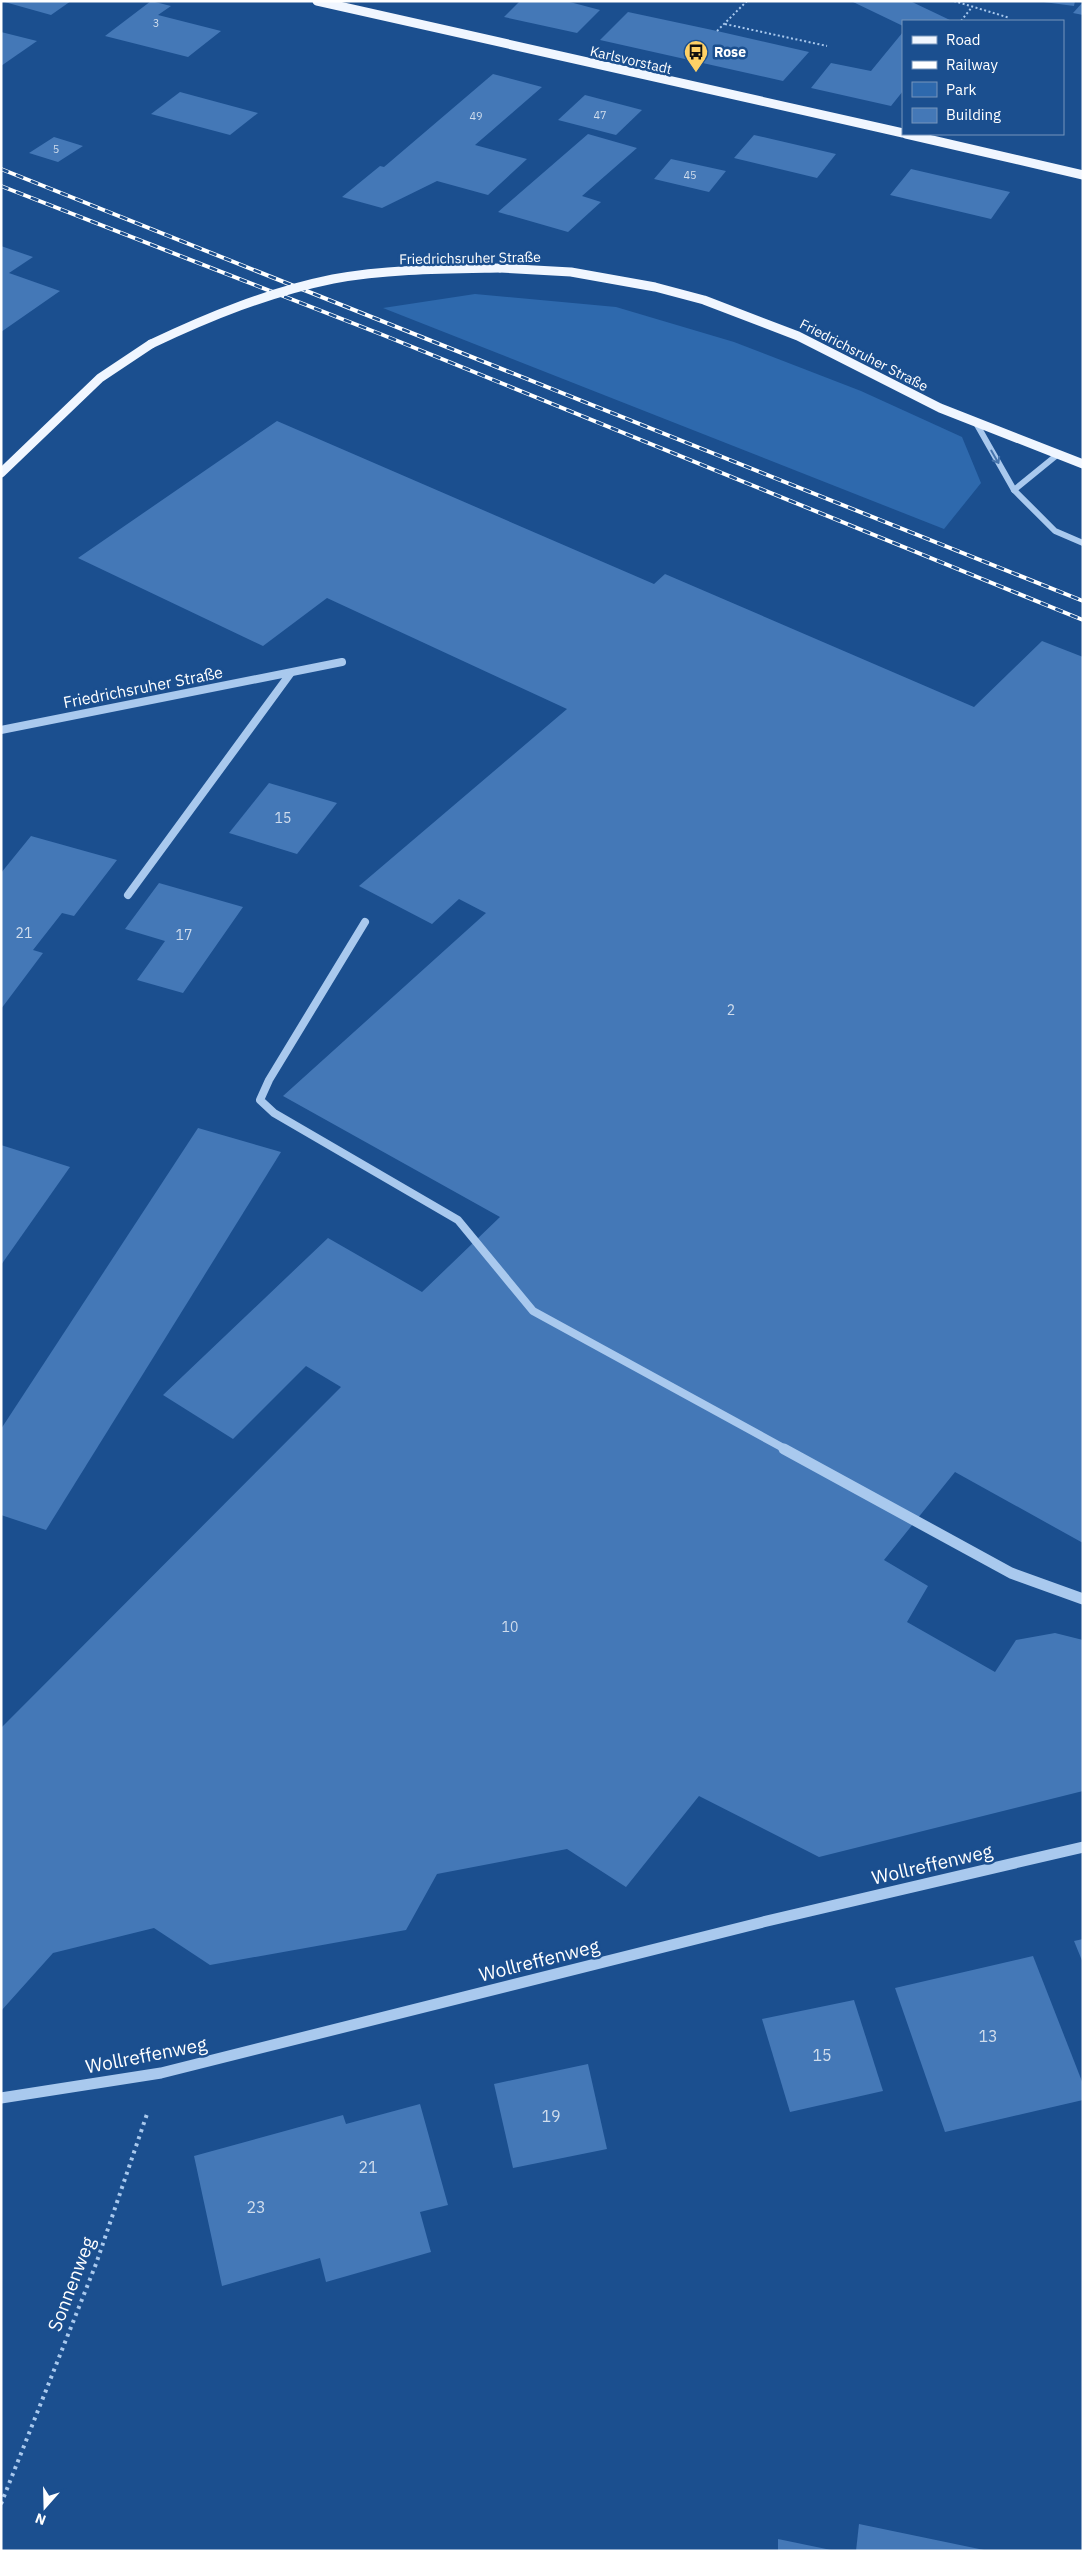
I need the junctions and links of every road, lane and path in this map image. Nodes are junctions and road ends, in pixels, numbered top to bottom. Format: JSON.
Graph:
{"nodes":[{"id":1,"x":317,"y":1,"type":"edge"},
{"id":2,"x":747,"y":1,"type":"edge"},
{"id":3,"x":954,"y":1,"type":"edge"},
{"id":4,"x":972,"y":7,"type":"junction"},
{"id":5,"x":1010,"y":18,"type":"dead end"},
{"id":6,"x":962,"y":20,"type":"edge"},
{"id":7,"x":724,"y":24,"type":"junction"},
{"id":8,"x":717,"y":31,"type":"dead end"},
{"id":9,"x":827,"y":46,"type":"dead end"},
{"id":10,"x":902,"y":133,"type":"edge"},
{"id":11,"x":913,"y":135,"type":"edge"},
{"id":12,"x":1083,"y":175,"type":"edge"},
{"id":13,"x":976,"y":424,"type":"junction"},
{"id":14,"x":1057,"y":455,"type":"junction"},
{"id":15,"x":1083,"y":464,"type":"edge"},
{"id":16,"x":1,"y":473,"type":"edge"},
{"id":17,"x":1014,"y":490,"type":"junction"},
{"id":18,"x":1083,"y":542,"type":"edge"},
{"id":19,"x":342,"y":662,"type":"dead end"},
{"id":20,"x":290,"y":674,"type":"junction"},
{"id":21,"x":1,"y":730,"type":"edge"},
{"id":22,"x":128,"y":895,"type":"dead end"},
{"id":23,"x":365,"y":922,"type":"dead end"},
{"id":24,"x":1083,"y":1599,"type":"edge"},
{"id":25,"x":1083,"y":1847,"type":"edge"},
{"id":26,"x":161,"y":2073,"type":"junction"},
{"id":27,"x":1,"y":2098,"type":"edge"},
{"id":28,"x":1,"y":2504,"type":"edge"}],
"edges":[{"from":1,"to":10,"type":"main road","name":"Karlsvorstadt"},
{"from":2,"to":7,"type":"path"},
{"from":3,"to":4,"type":"path"},
{"from":4,"to":5,"type":"path"},
{"from":4,"to":6,"type":"path"},
{"from":7,"to":8,"type":"path"},
{"from":7,"to":9,"type":"path"},
{"from":11,"to":12,"type":"main road","name":"Karlsvorstadt"},
{"from":13,"to":14,"type":"main road","name":"Friedrichsruher Straße"},
{"from":13,"to":16,"type":"main road","name":"Friedrichsruher Straße","bridge":true},
{"from":13,"to":17,"type":"street","one_way":true},
{"from":14,"to":15,"type":"main road","name":"Friedrichsruher Straße"},
{"from":14,"to":17,"type":"street"},
{"from":17,"to":18,"type":"street"},
{"from":19,"to":20,"type":"street","name":"Friedrichsruher Straße"},
{"from":20,"to":21,"type":"street","name":"Friedrichsruher Straße"},
{"from":20,"to":22,"type":"lane"},
{"from":23,"to":24,"type":"street"},
{"from":25,"to":26,"type":"street","name":"Wollreffenweg"},
{"from":26,"to":27,"type":"street","name":"Wollreffenweg"},
{"from":26,"to":28,"type":"path","name":"Sonnenweg"}]}
